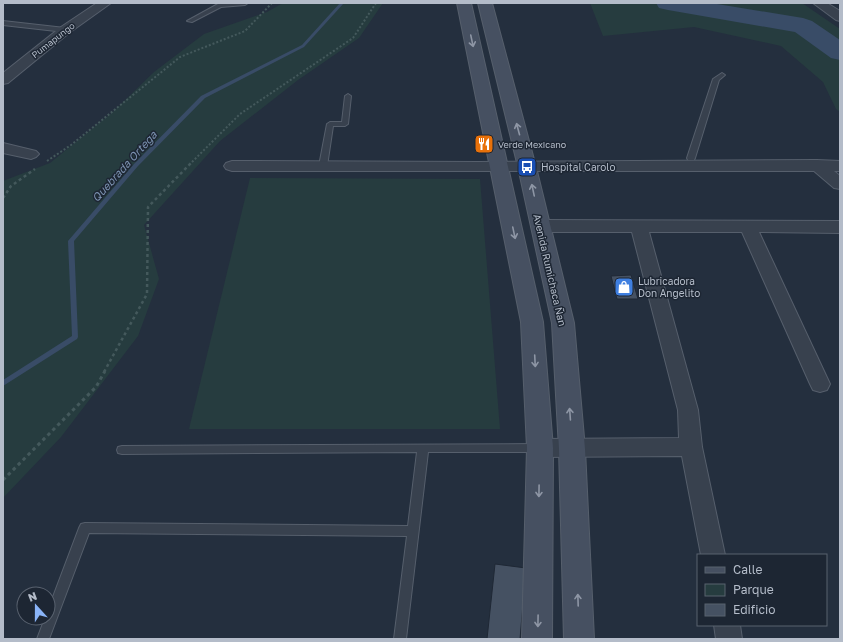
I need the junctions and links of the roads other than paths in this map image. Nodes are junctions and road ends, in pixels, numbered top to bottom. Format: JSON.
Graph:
{"nodes":[{"id":1,"x":105,"y":3,"type":"edge"},
{"id":2,"x":245,"y":3,"type":"edge"},
{"id":3,"x":464,"y":3,"type":"edge"},
{"id":4,"x":485,"y":3,"type":"edge"},
{"id":5,"x":819,"y":3,"type":"edge"},
{"id":6,"x":838,"y":14,"type":"edge"},
{"id":7,"x":190,"y":21,"type":"dead end"},
{"id":8,"x":3,"y":23,"type":"edge"},
{"id":9,"x":65,"y":30,"type":"junction"},
{"id":10,"x":722,"y":75,"type":"dead end"},
{"id":11,"x":3,"y":80,"type":"edge"},
{"id":12,"x":348,"y":96,"type":"dead end"},
{"id":13,"x":3,"y":148,"type":"edge"},
{"id":14,"x":31,"y":154,"type":"dead end"},
{"id":15,"x":690,"y":162,"type":"junction"},
{"id":16,"x":817,"y":165,"type":"junction"},
{"id":17,"x":232,"y":166,"type":"dead end"},
{"id":18,"x":323,"y":166,"type":"junction"},
{"id":19,"x":840,"y":166,"type":"edge"},
{"id":20,"x":500,"y":167,"type":"junction"},
{"id":21,"x":528,"y":167,"type":"junction"},
{"id":22,"x":840,"y":184,"type":"edge"},
{"id":23,"x":540,"y":226,"type":"junction"},
{"id":24,"x":639,"y":226,"type":"junction"},
{"id":25,"x":748,"y":227,"type":"junction"},
{"id":26,"x":840,"y":227,"type":"edge"},
{"id":27,"x":820,"y":384,"type":"dead end"},
{"id":28,"x":691,"y":447,"type":"junction"},
{"id":29,"x":423,"y":448,"type":"junction"},
{"id":30,"x":540,"y":448,"type":"junction"},
{"id":31,"x":572,"y":449,"type":"junction"},
{"id":32,"x":122,"y":450,"type":"dead end"},
{"id":33,"x":413,"y":531,"type":"junction"},
{"id":34,"x":713,"y":554,"type":"edge"},
{"id":35,"x":727,"y":626,"type":"edge"},
{"id":36,"x":43,"y":639,"type":"edge"},
{"id":37,"x":400,"y":639,"type":"edge"},
{"id":38,"x":538,"y":639,"type":"edge"},
{"id":39,"x":579,"y":639,"type":"edge"},
{"id":40,"x":730,"y":639,"type":"edge"}],
"edges":[{"from":1,"to":9,"type":"street","name":"Pumapungo"},
{"from":2,"to":7,"type":"lane"},
{"from":3,"to":20,"type":"main road","one_way":true},
{"from":21,"to":4,"type":"main road","name":"Avenida Rumichaca Ñan","one_way":true},
{"from":5,"to":6,"type":"street"},
{"from":8,"to":9,"type":"lane"},
{"from":9,"to":11,"type":"street","name":"Pumapungo"},
{"from":10,"to":15,"type":"lane"},
{"from":12,"to":18,"type":"lane"},
{"from":13,"to":14,"type":"street"},
{"from":15,"to":16,"type":"street"},
{"from":15,"to":21,"type":"street"},
{"from":16,"to":19,"type":"street"},
{"from":16,"to":22,"type":"street"},
{"from":17,"to":18,"type":"street"},
{"from":18,"to":20,"type":"street"},
{"from":20,"to":21,"type":"street"},
{"from":20,"to":30,"type":"main road","one_way":true},
{"from":23,"to":21,"type":"main road","name":"Avenida Rumichaca Ñan","one_way":true},
{"from":23,"to":24,"type":"street"},
{"from":31,"to":23,"type":"main road","name":"Avenida Rumichaca Ñan","one_way":true},
{"from":24,"to":25,"type":"street"},
{"from":24,"to":28,"type":"street"},
{"from":25,"to":26,"type":"street"},
{"from":25,"to":27,"type":"street"},
{"from":28,"to":31,"type":"street"},
{"from":28,"to":34,"type":"street"},
{"from":29,"to":30,"type":"lane"},
{"from":29,"to":32,"type":"lane"},
{"from":29,"to":33,"type":"lane"},
{"from":30,"to":31,"type":"street"},
{"from":30,"to":38,"type":"main road","one_way":true},
{"from":39,"to":31,"type":"main road","name":"Avenida Rumichaca Ñan","one_way":true},
{"from":33,"to":36,"type":"lane"},
{"from":33,"to":37,"type":"lane"},
{"from":35,"to":40,"type":"street"}]}
